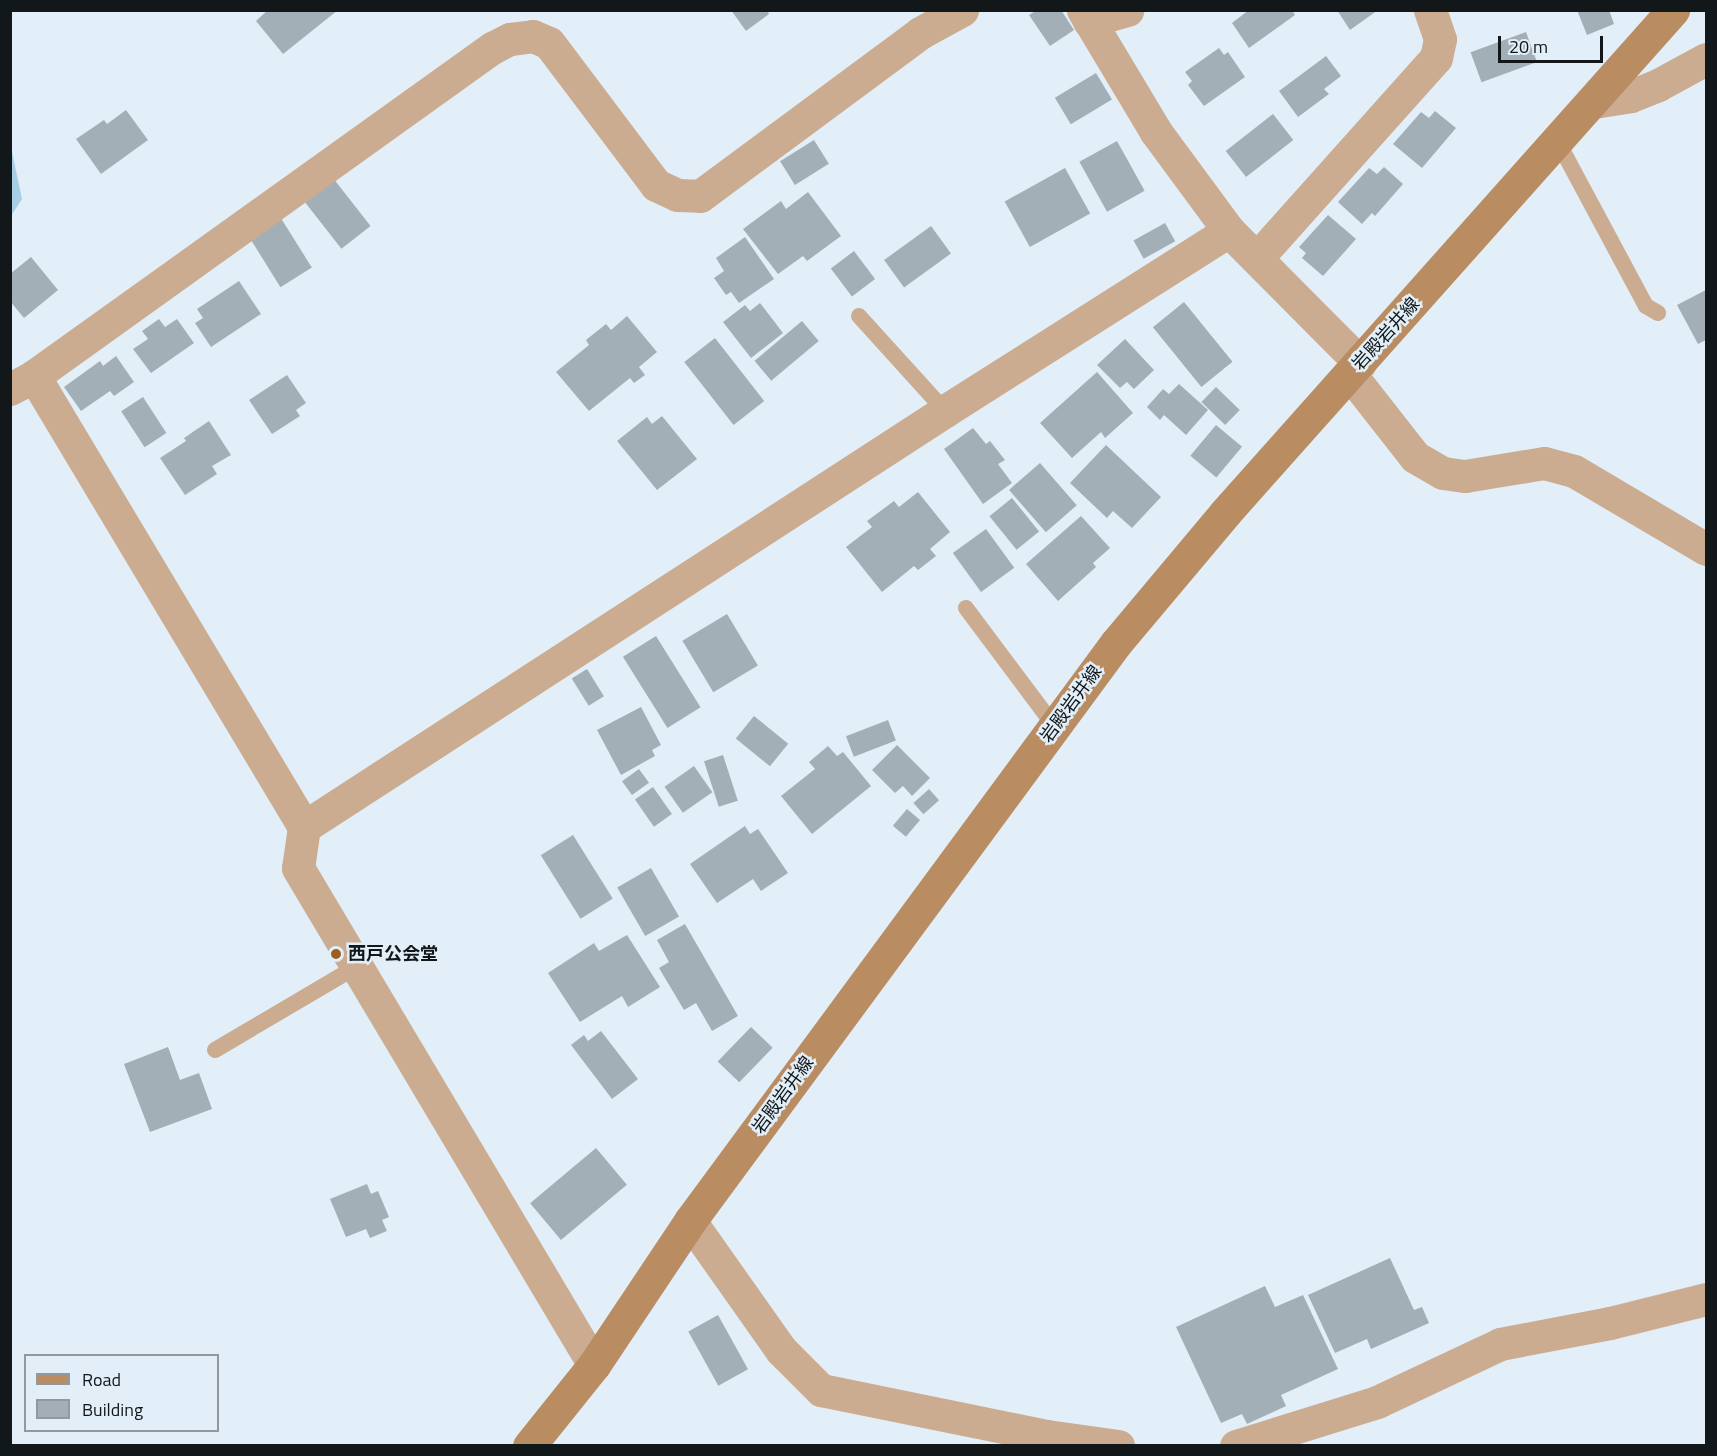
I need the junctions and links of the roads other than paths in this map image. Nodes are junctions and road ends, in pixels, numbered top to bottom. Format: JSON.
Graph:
{"nodes":[{"id":1,"x":962,"y":10,"type":"edge"},
{"id":2,"x":1127,"y":10,"type":"edge"},
{"id":3,"x":1430,"y":10,"type":"edge"},
{"id":4,"x":1673,"y":10,"type":"edge"},
{"id":5,"x":1086,"y":16,"type":"edge"},
{"id":6,"x":1707,"y":59,"type":"edge"},
{"id":7,"x":1594,"y":102,"type":"junction"},
{"id":8,"x":1558,"y":142,"type":"junction"},
{"id":9,"x":1229,"y":231,"type":"junction"},
{"id":10,"x":1257,"y":258,"type":"junction"},
{"id":11,"x":1658,"y":313,"type":"dead end"},
{"id":12,"x":859,"y":316,"type":"dead end"},
{"id":13,"x":1355,"y":369,"type":"junction"},
{"id":14,"x":22,"y":382,"type":"edge"},
{"id":15,"x":945,"y":411,"type":"junction"},
{"id":16,"x":1707,"y":549,"type":"edge"},
{"id":17,"x":966,"y":608,"type":"dead end"},
{"id":18,"x":1055,"y":727,"type":"junction"},
{"id":19,"x":304,"y":828,"type":"junction"},
{"id":20,"x":356,"y":967,"type":"junction"},
{"id":21,"x":215,"y":1050,"type":"dead end"},
{"id":22,"x":690,"y":1221,"type":"junction"},
{"id":23,"x":1707,"y":1299,"type":"edge"},
{"id":24,"x":594,"y":1365,"type":"junction"},
{"id":25,"x":529,"y":1446,"type":"edge"},
{"id":26,"x":1118,"y":1446,"type":"edge"},
{"id":27,"x":1236,"y":1446,"type":"edge"}],
"edges":[{"from":1,"to":14,"type":"street"},
{"from":2,"to":5,"type":"street"},
{"from":3,"to":10,"type":"street"},
{"from":4,"to":7,"type":"main road","name":"岩殿岩井線"},
{"from":5,"to":9,"type":"street"},
{"from":6,"to":7,"type":"street"},
{"from":7,"to":8,"type":"main road","name":"岩殿岩井線"},
{"from":8,"to":11,"type":"lane"},
{"from":8,"to":13,"type":"main road","name":"岩殿岩井線"},
{"from":9,"to":10,"type":"street"},
{"from":9,"to":15,"type":"street"},
{"from":10,"to":13,"type":"street"},
{"from":12,"to":15,"type":"lane"},
{"from":13,"to":16,"type":"street"},
{"from":13,"to":18,"type":"main road","name":"岩殿岩井線"},
{"from":14,"to":19,"type":"street"},
{"from":15,"to":19,"type":"street"},
{"from":17,"to":18,"type":"lane"},
{"from":18,"to":22,"type":"main road","name":"岩殿岩井線"},
{"from":19,"to":20,"type":"street"},
{"from":20,"to":21,"type":"lane"},
{"from":20,"to":24,"type":"street"},
{"from":22,"to":24,"type":"main road","name":"岩殿岩井線"},
{"from":22,"to":26,"type":"street"},
{"from":23,"to":27,"type":"street"},
{"from":24,"to":25,"type":"main road","name":"岩殿岩井線"}]}
